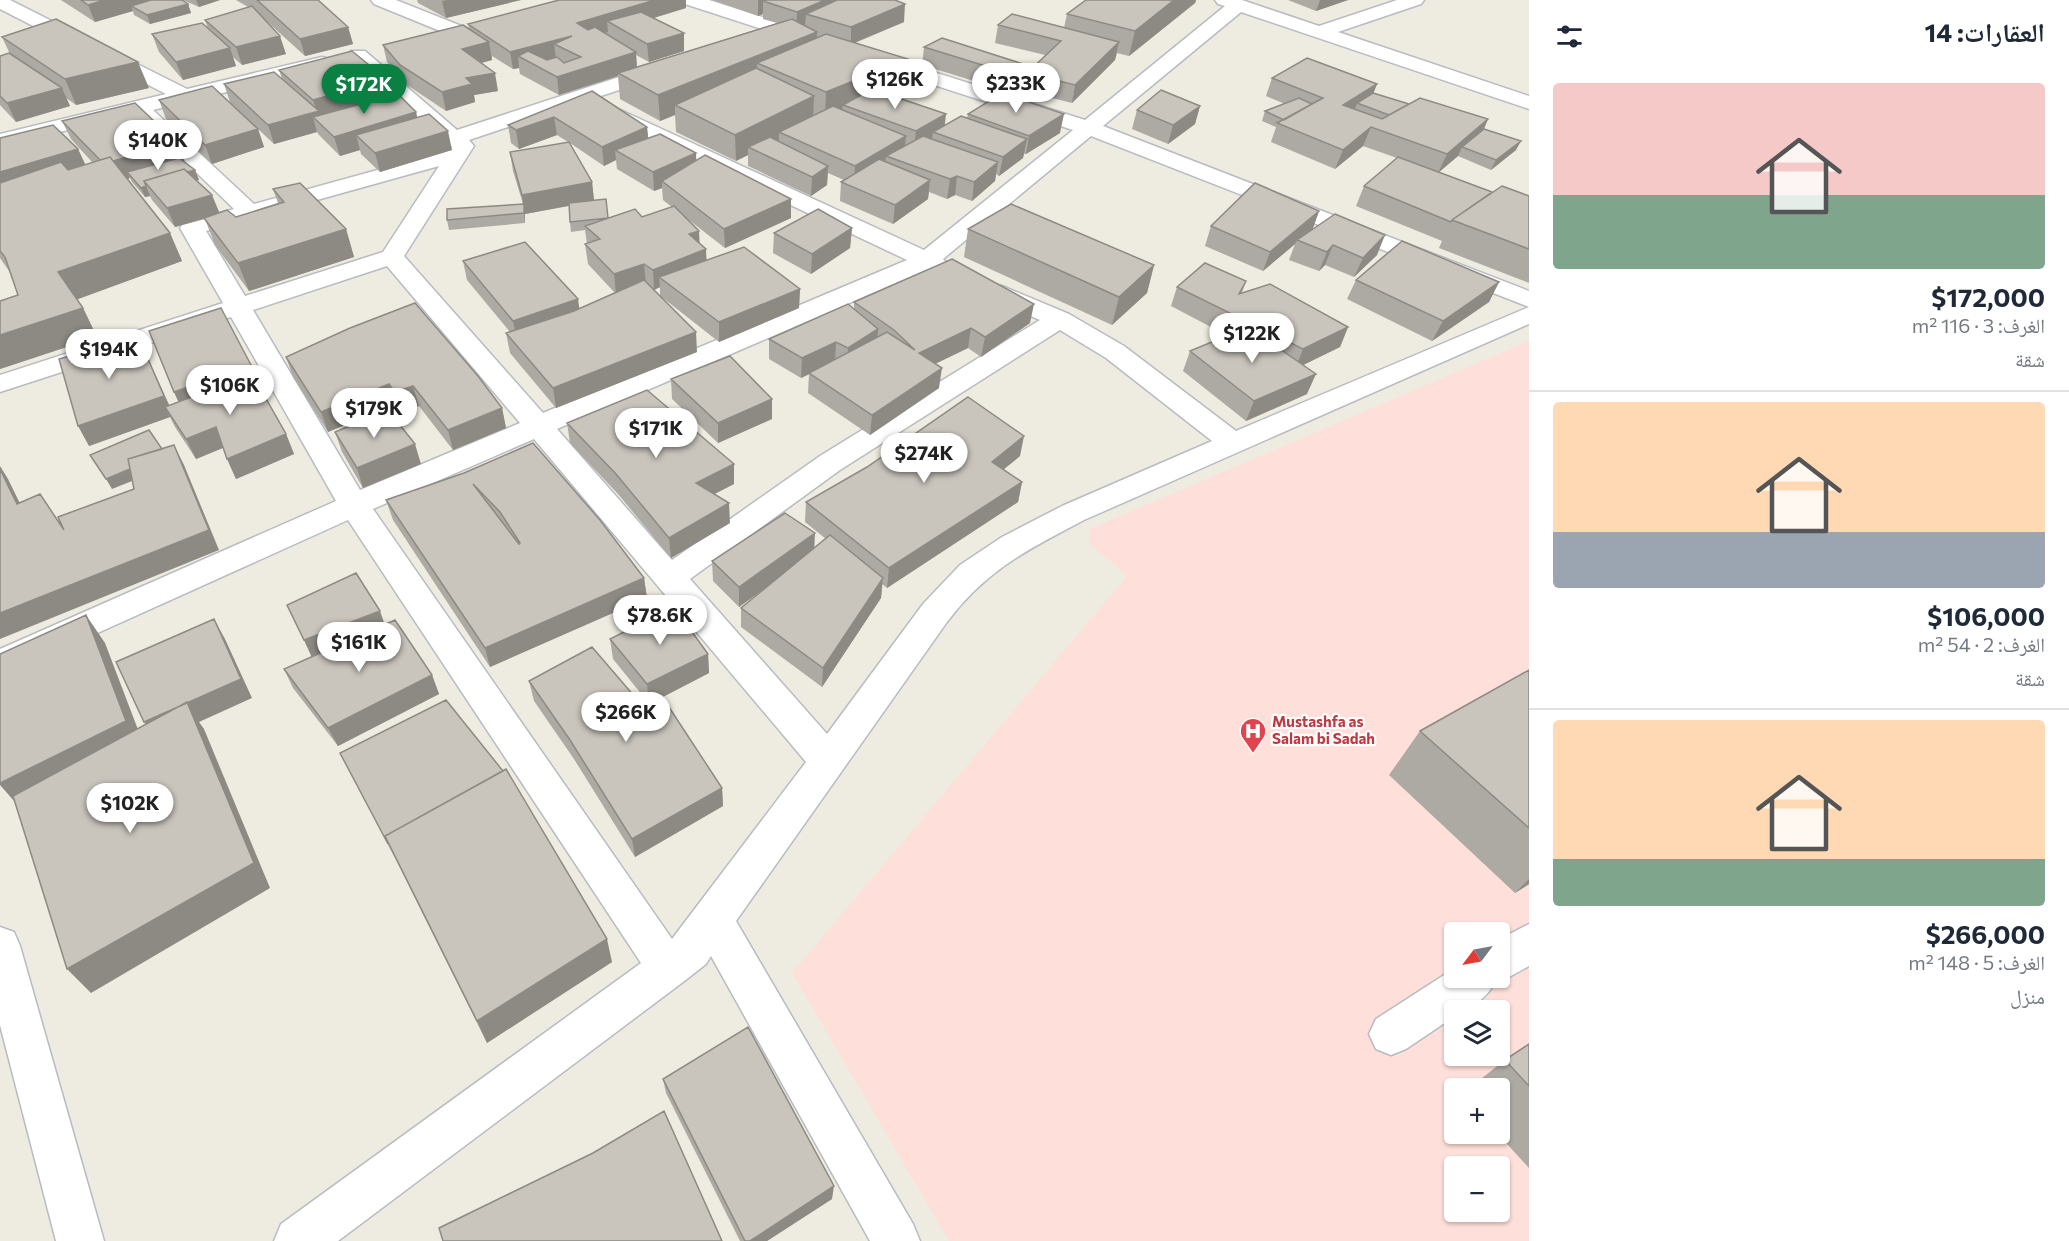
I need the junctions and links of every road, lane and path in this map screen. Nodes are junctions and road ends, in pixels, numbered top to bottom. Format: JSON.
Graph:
{"nodes":[{"id":1,"x":36,"y":0,"type":"edge"},
{"id":2,"x":380,"y":0,"type":"edge"},
{"id":3,"x":691,"y":0,"type":"edge"},
{"id":4,"x":1415,"y":0,"type":"edge"},
{"id":5,"x":1231,"y":2,"type":"edge"},
{"id":6,"x":6,"y":4,"type":"edge"},
{"id":7,"x":480,"y":25,"type":"edge"},
{"id":8,"x":782,"y":30,"type":"junction"},
{"id":9,"x":457,"y":31,"type":"junction"},
{"id":10,"x":1320,"y":32,"type":"junction"},
{"id":11,"x":424,"y":39,"type":"edge"},
{"id":12,"x":748,"y":41,"type":"edge"},
{"id":13,"x":827,"y":44,"type":"edge"},
{"id":14,"x":850,"y":52,"type":"edge"},
{"id":15,"x":680,"y":64,"type":"edge"},
{"id":16,"x":185,"y":96,"type":"junction"},
{"id":17,"x":579,"y":97,"type":"junction"},
{"id":18,"x":1529,"y":103,"type":"edge"},
{"id":19,"x":138,"y":107,"type":"junction"},
{"id":20,"x":1086,"y":128,"type":"junction"},
{"id":21,"x":0,"y":140,"type":"edge"},
{"id":22,"x":456,"y":146,"type":"junction"},
{"id":23,"x":250,"y":212,"type":"junction"},
{"id":24,"x":392,"y":257,"type":"junction"},
{"id":25,"x":926,"y":261,"type":"junction"},
{"id":26,"x":1529,"y":300,"type":"edge"},
{"id":27,"x":238,"y":307,"type":"junction"},
{"id":28,"x":1529,"y":315,"type":"edge"},
{"id":29,"x":1060,"y":320,"type":"junction"},
{"id":30,"x":0,"y":384,"type":"edge"},
{"id":31,"x":538,"y":427,"type":"junction"},
{"id":32,"x":1232,"y":442,"type":"junction"},
{"id":33,"x":354,"y":505,"type":"junction"},
{"id":34,"x":669,"y":578,"type":"junction"},
{"id":35,"x":0,"y":664,"type":"edge"},
{"id":36,"x":827,"y":760,"type":"junction"},
{"id":37,"x":713,"y":920,"type":"junction"},
{"id":38,"x":1529,"y":943,"type":"edge"},
{"id":39,"x":0,"y":946,"type":"edge"},
{"id":40,"x":1510,"y":955,"type":"edge"},
{"id":41,"x":668,"y":968,"type":"junction"},
{"id":42,"x":1461,"y":988,"type":"edge"},
{"id":43,"x":1391,"y":1034,"type":"dead end"},
{"id":44,"x":80,"y":1241,"type":"edge"},
{"id":45,"x":298,"y":1241,"type":"edge"},
{"id":46,"x":896,"y":1241,"type":"edge"}],
"edges":[{"from":1,"to":6,"type":"street"},
{"from":2,"to":9,"type":"street"},
{"from":3,"to":8,"type":"street"},
{"from":4,"to":10,"type":"street"},
{"from":5,"to":10,"type":"street"},
{"from":5,"to":20,"type":"street"},
{"from":6,"to":16,"type":"street"},
{"from":7,"to":9,"type":"street"},
{"from":8,"to":12,"type":"street"},
{"from":8,"to":13,"type":"street"},
{"from":9,"to":11,"type":"street"},
{"from":10,"to":18,"type":"street"},
{"from":14,"to":20,"type":"street"},
{"from":15,"to":17,"type":"street"},
{"from":16,"to":19,"type":"street"},
{"from":16,"to":22,"type":"street"},
{"from":17,"to":22,"type":"street"},
{"from":17,"to":25,"type":"street"},
{"from":19,"to":21,"type":"street"},
{"from":19,"to":23,"type":"street"},
{"from":20,"to":25,"type":"street"},
{"from":20,"to":26,"type":"street"},
{"from":22,"to":23,"type":"street"},
{"from":22,"to":24,"type":"street"},
{"from":23,"to":27,"type":"street"},
{"from":24,"to":27,"type":"street"},
{"from":24,"to":31,"type":"street"},
{"from":25,"to":29,"type":"street"},
{"from":25,"to":31,"type":"street"},
{"from":27,"to":30,"type":"street"},
{"from":27,"to":33,"type":"street"},
{"from":28,"to":32,"type":"street"},
{"from":29,"to":32,"type":"street"},
{"from":29,"to":34,"type":"street"},
{"from":31,"to":33,"type":"street"},
{"from":31,"to":34,"type":"street"},
{"from":32,"to":36,"type":"street"},
{"from":33,"to":35,"type":"street"},
{"from":33,"to":41,"type":"street"},
{"from":34,"to":36,"type":"street"},
{"from":36,"to":37,"type":"street"},
{"from":37,"to":41,"type":"street"},
{"from":37,"to":46,"type":"street"},
{"from":38,"to":40,"type":"street"},
{"from":39,"to":44,"type":"street"},
{"from":41,"to":45,"type":"street"},
{"from":42,"to":43,"type":"street"}]}
